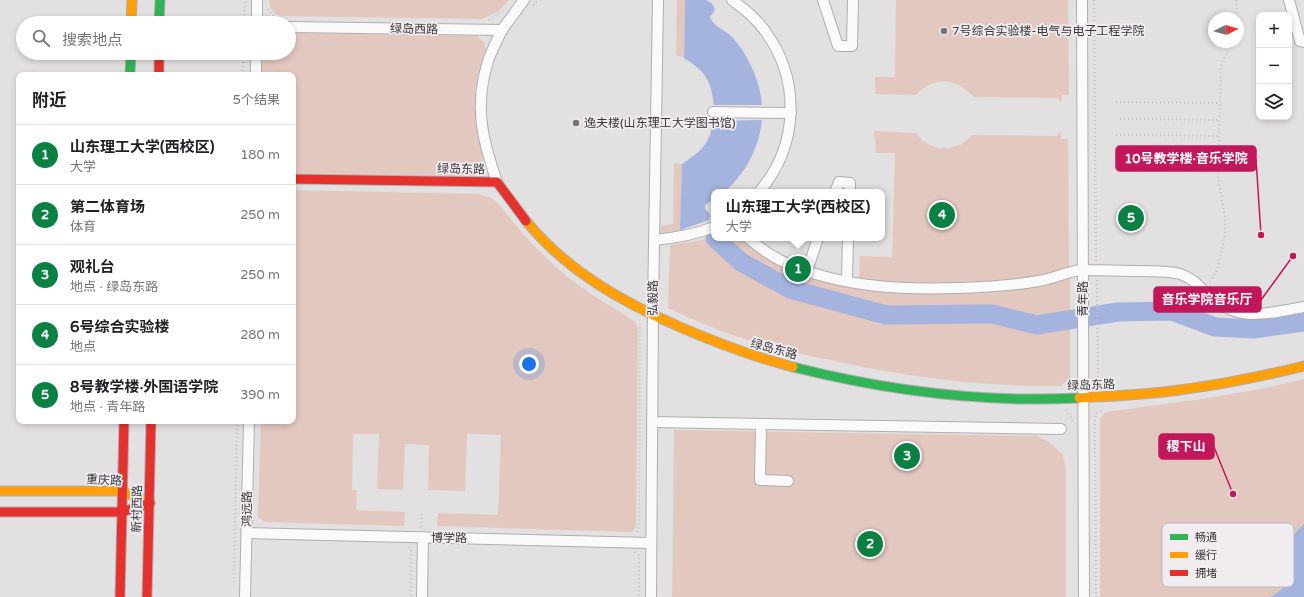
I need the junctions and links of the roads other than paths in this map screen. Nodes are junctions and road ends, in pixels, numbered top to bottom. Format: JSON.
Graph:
{"nodes":[{"id":1,"x":132,"y":0,"type":"edge"},
{"id":2,"x":160,"y":0,"type":"edge"},
{"id":3,"x":257,"y":0,"type":"edge"},
{"id":4,"x":524,"y":0,"type":"edge"},
{"id":5,"x":658,"y":0,"type":"edge"},
{"id":6,"x":823,"y":0,"type":"edge"},
{"id":7,"x":853,"y":0,"type":"edge"},
{"id":8,"x":1082,"y":0,"type":"edge"},
{"id":9,"x":1289,"y":0,"type":"edge"},
{"id":10,"x":737,"y":1,"type":"edge"},
{"id":11,"x":131,"y":16,"type":"edge"},
{"id":12,"x":159,"y":16,"type":"edge"},
{"id":13,"x":257,"y":16,"type":"edge"},
{"id":14,"x":296,"y":27,"type":"edge"},
{"id":15,"x":502,"y":30,"type":"junction"},
{"id":16,"x":1304,"y":42,"type":"edge"},
{"id":17,"x":131,"y":60,"type":"edge"},
{"id":18,"x":159,"y":60,"type":"edge"},
{"id":19,"x":256,"y":60,"type":"edge"},
{"id":20,"x":130,"y":72,"type":"edge"},
{"id":21,"x":158,"y":72,"type":"edge"},
{"id":22,"x":256,"y":72,"type":"edge"},
{"id":23,"x":713,"y":112,"type":"dead end"},
{"id":24,"x":791,"y":113,"type":"junction"},
{"id":25,"x":296,"y":179,"type":"edge"},
{"id":26,"x":497,"y":182,"type":"junction"},
{"id":27,"x":761,"y":189,"type":"edge"},
{"id":28,"x":836,"y":189,"type":"edge"},
{"id":29,"x":850,"y":189,"type":"edge"},
{"id":30,"x":711,"y":228,"type":"edge"},
{"id":31,"x":654,"y":240,"type":"junction"},
{"id":32,"x":752,"y":241,"type":"edge"},
{"id":33,"x":817,"y":241,"type":"edge"},
{"id":34,"x":848,"y":241,"type":"edge"},
{"id":35,"x":1082,"y":270,"type":"junction"},
{"id":36,"x":807,"y":271,"type":"junction"},
{"id":37,"x":847,"y":281,"type":"junction"},
{"id":38,"x":1304,"y":307,"type":"edge"},
{"id":39,"x":653,"y":315,"type":"junction"},
{"id":40,"x":1304,"y":366,"type":"edge"},
{"id":41,"x":1083,"y":398,"type":"junction"},
{"id":42,"x":652,"y":422,"type":"junction"},
{"id":43,"x":124,"y":424,"type":"edge"},
{"id":44,"x":151,"y":424,"type":"edge"},
{"id":45,"x":249,"y":424,"type":"edge"},
{"id":46,"x":762,"y":424,"type":"junction"},
{"id":47,"x":1060,"y":429,"type":"dead end"},
{"id":48,"x":788,"y":482,"type":"dead end"},
{"id":49,"x":0,"y":490,"type":"edge"},
{"id":50,"x":122,"y":491,"type":"junction"},
{"id":51,"x":150,"y":503,"type":"junction"},
{"id":52,"x":0,"y":512,"type":"edge"},
{"id":53,"x":122,"y":512,"type":"junction"},
{"id":54,"x":247,"y":533,"type":"junction"},
{"id":55,"x":422,"y":534,"type":"junction"},
{"id":56,"x":651,"y":543,"type":"junction"},
{"id":57,"x":120,"y":597,"type":"edge"},
{"id":58,"x":147,"y":597,"type":"edge"},
{"id":59,"x":245,"y":597,"type":"edge"},
{"id":60,"x":422,"y":597,"type":"edge"},
{"id":61,"x":651,"y":597,"type":"edge"},
{"id":62,"x":1084,"y":597,"type":"edge"}],
"edges":[{"from":1,"to":11,"type":"street"},
{"from":2,"to":12,"type":"street"},
{"from":3,"to":13,"type":"street"},
{"from":4,"to":15,"type":"street"},
{"from":5,"to":31,"type":"street","name":"弘毅路"},
{"from":6,"to":7,"type":"street"},
{"from":8,"to":35,"type":"street","name":"青年路"},
{"from":9,"to":16,"type":"street"},
{"from":10,"to":24,"type":"street"},
{"from":14,"to":15,"type":"street","name":"绿岛西路"},
{"from":15,"to":26,"type":"street"},
{"from":17,"to":20,"type":"street"},
{"from":18,"to":21,"type":"street"},
{"from":19,"to":22,"type":"street"},
{"from":23,"to":24,"type":"street"},
{"from":24,"to":27,"type":"street"},
{"from":25,"to":26,"type":"street","name":"绿岛东路"},
{"from":26,"to":39,"type":"street","name":"绿岛东路"},
{"from":28,"to":29,"type":"street"},
{"from":30,"to":31,"type":"street"},
{"from":31,"to":39,"type":"street","name":"弘毅路"},
{"from":32,"to":36,"type":"street"},
{"from":33,"to":36,"type":"street"},
{"from":34,"to":37,"type":"street"},
{"from":35,"to":37,"type":"street"},
{"from":35,"to":38,"type":"street"},
{"from":35,"to":41,"type":"street","name":"青年路"},
{"from":36,"to":37,"type":"street"},
{"from":39,"to":41,"type":"street","name":"绿岛东路"},
{"from":39,"to":42,"type":"street","name":"弘毅路"},
{"from":40,"to":41,"type":"street","name":"绿岛东路"},
{"from":41,"to":62,"type":"street","name":"青年路"},
{"from":42,"to":46,"type":"street"},
{"from":42,"to":56,"type":"street","name":"弘毅路"},
{"from":43,"to":50,"type":"street","name":"新村西路"},
{"from":44,"to":51,"type":"street","name":"新村西路"},
{"from":45,"to":54,"type":"street","name":"鸿远路"},
{"from":46,"to":47,"type":"street"},
{"from":46,"to":48,"type":"street"},
{"from":49,"to":50,"type":"street","name":"重庆路"},
{"from":50,"to":51,"type":"street","name":"重庆路"},
{"from":50,"to":53,"type":"street","name":"新村西路"},
{"from":51,"to":53,"type":"street"},
{"from":51,"to":58,"type":"street","name":"新村西路"},
{"from":52,"to":53,"type":"street"},
{"from":53,"to":57,"type":"street","name":"新村西路"},
{"from":54,"to":55,"type":"street","name":"博学路"},
{"from":54,"to":59,"type":"street","name":"鸿远路"},
{"from":55,"to":56,"type":"street","name":"博学路"},
{"from":55,"to":60,"type":"street"},
{"from":56,"to":61,"type":"street","name":"弘毅路"}]}
